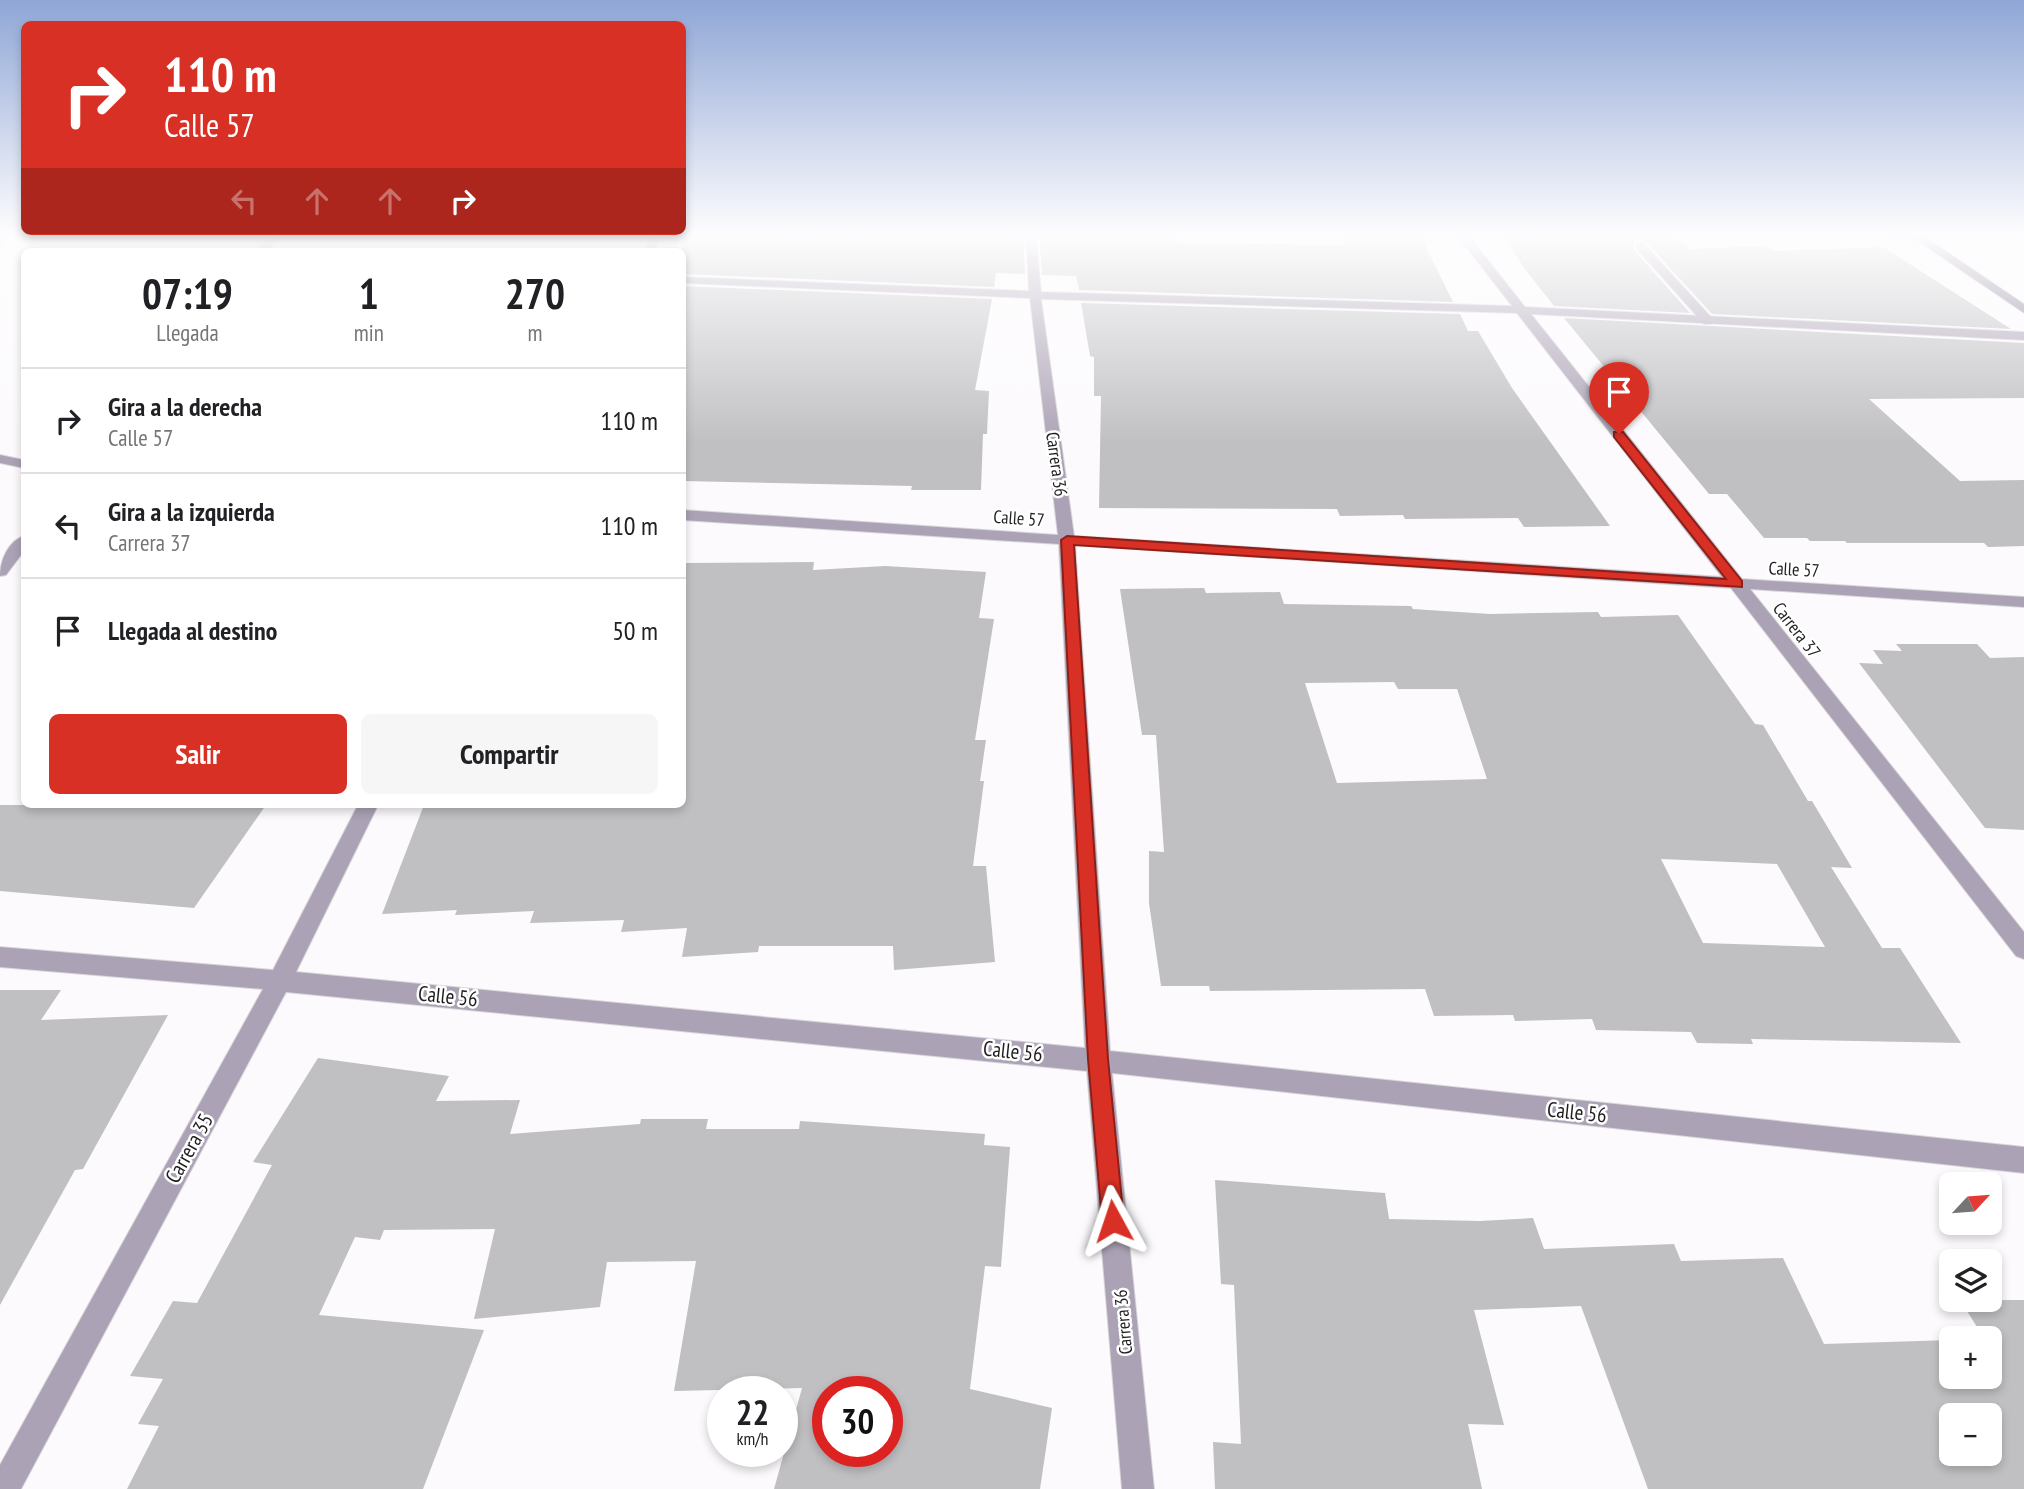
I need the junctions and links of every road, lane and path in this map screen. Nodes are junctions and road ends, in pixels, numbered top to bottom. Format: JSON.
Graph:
{"nodes":[{"id":1,"x":1036,"y":304,"type":"edge"},
{"id":2,"x":1342,"y":304,"type":"edge"},
{"id":3,"x":1517,"y":304,"type":"edge"},
{"id":4,"x":1693,"y":304,"type":"edge"},
{"id":5,"x":1521,"y":310,"type":"junction"},
{"id":6,"x":1708,"y":321,"type":"junction"},
{"id":7,"x":2024,"y":336,"type":"edge"},
{"id":8,"x":0,"y":459,"type":"edge"},
{"id":9,"x":21,"y":463,"type":"edge"},
{"id":10,"x":686,"y":515,"type":"edge"},
{"id":11,"x":1067,"y":540,"type":"junction"},
{"id":12,"x":21,"y":545,"type":"edge"},
{"id":13,"x":0,"y":571,"type":"edge"},
{"id":14,"x":1737,"y":584,"type":"junction"},
{"id":15,"x":2024,"y":602,"type":"edge"},
{"id":16,"x":366,"y":808,"type":"edge"},
{"id":17,"x":2024,"y":949,"type":"edge"},
{"id":18,"x":0,"y":957,"type":"edge"},
{"id":19,"x":281,"y":979,"type":"junction"},
{"id":20,"x":1098,"y":1059,"type":"junction"},
{"id":21,"x":2024,"y":1160,"type":"edge"},
{"id":22,"x":4,"y":1489,"type":"edge"},
{"id":23,"x":1138,"y":1489,"type":"edge"}],
"edges":[{"from":1,"to":11,"type":"street","name":"Carrera 36"},
{"from":2,"to":5,"type":"street"},
{"from":3,"to":5,"type":"street","name":"Carrera 37"},
{"from":4,"to":6,"type":"street"},
{"from":5,"to":6,"type":"street"},
{"from":5,"to":14,"type":"street","name":"Carrera 37"},
{"from":6,"to":7,"type":"street"},
{"from":8,"to":9,"type":"street"},
{"from":10,"to":11,"type":"street","name":"Calle 57"},
{"from":11,"to":14,"type":"street","name":"Calle 57"},
{"from":11,"to":20,"type":"street","name":"Carrera 36"},
{"from":12,"to":13,"type":"street"},
{"from":14,"to":15,"type":"street","name":"Calle 57"},
{"from":14,"to":17,"type":"street","name":"Carrera 37"},
{"from":16,"to":19,"type":"street","name":"Carrera 35"},
{"from":18,"to":19,"type":"street","name":"Calle 56"},
{"from":19,"to":20,"type":"street","name":"Calle 56"},
{"from":19,"to":22,"type":"street","name":"Carrera 35"},
{"from":20,"to":21,"type":"street","name":"Calle 56"},
{"from":20,"to":23,"type":"street","name":"Carrera 36"}]}
